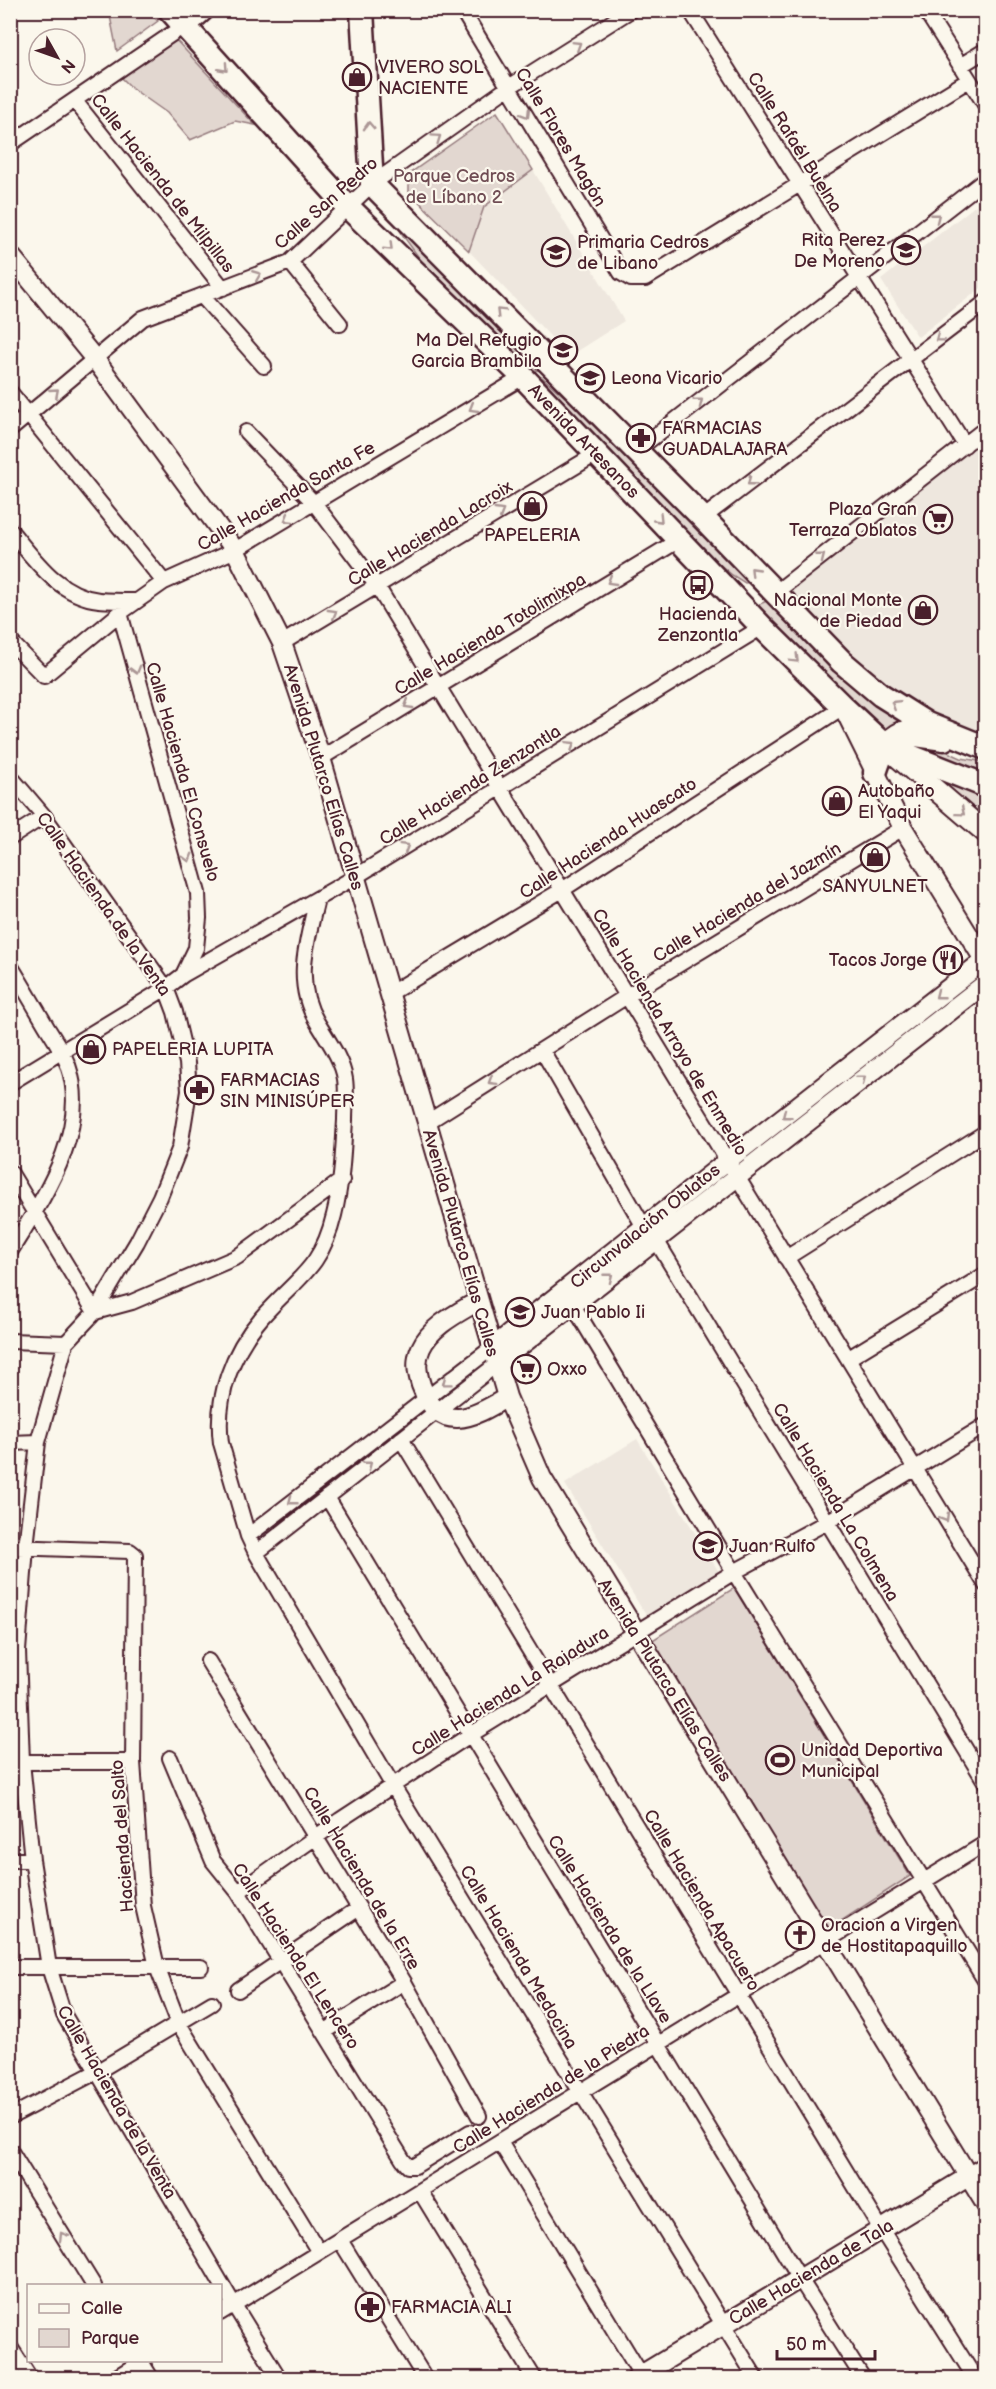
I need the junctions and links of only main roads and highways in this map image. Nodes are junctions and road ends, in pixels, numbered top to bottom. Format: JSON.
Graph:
{"nodes":[{"id":1,"x":202,"y":10,"type":"edge"},
{"id":2,"x":362,"y":10,"type":"edge"},
{"id":3,"x":178,"y":18,"type":"edge"},
{"id":4,"x":523,"y":377,"type":"junction"},
{"id":5,"x":630,"y":444,"type":"junction"},
{"id":6,"x":729,"y":592,"type":"junction"},
{"id":7,"x":775,"y":593,"type":"junction"},
{"id":8,"x":980,"y":746,"type":"edge"},
{"id":9,"x":885,"y":747,"type":"junction"},
{"id":10,"x":875,"y":773,"type":"road end"},
{"id":11,"x":986,"y":786,"type":"edge"},
{"id":12,"x":986,"y":833,"type":"edge"}],
"edges":[{"from":1,"to":3,"type":"main road"},
{"from":5,"to":2,"type":"main road","name":"Avenida Artesanos","one_way":true},
{"from":3,"to":4,"type":"main road","name":"Avenida Artesanos","one_way":true},
{"from":4,"to":5,"type":"main road"},
{"from":4,"to":6,"type":"main road","name":"Avenida Artesanos","one_way":true},
{"from":7,"to":5,"type":"main road","name":"Avenida Artesanos","one_way":true},
{"from":6,"to":7,"type":"main road"},
{"from":6,"to":9,"type":"main road","name":"Avenida Artesanos","one_way":true},
{"from":8,"to":7,"type":"main road","name":"Avenida Artesanos","one_way":true},
{"from":8,"to":9,"type":"main road"},
{"from":9,"to":10,"type":"main road"},
{"from":9,"to":11,"type":"main road"},
{"from":9,"to":12,"type":"main road","name":"Avenida Artesanos","one_way":true}]}
